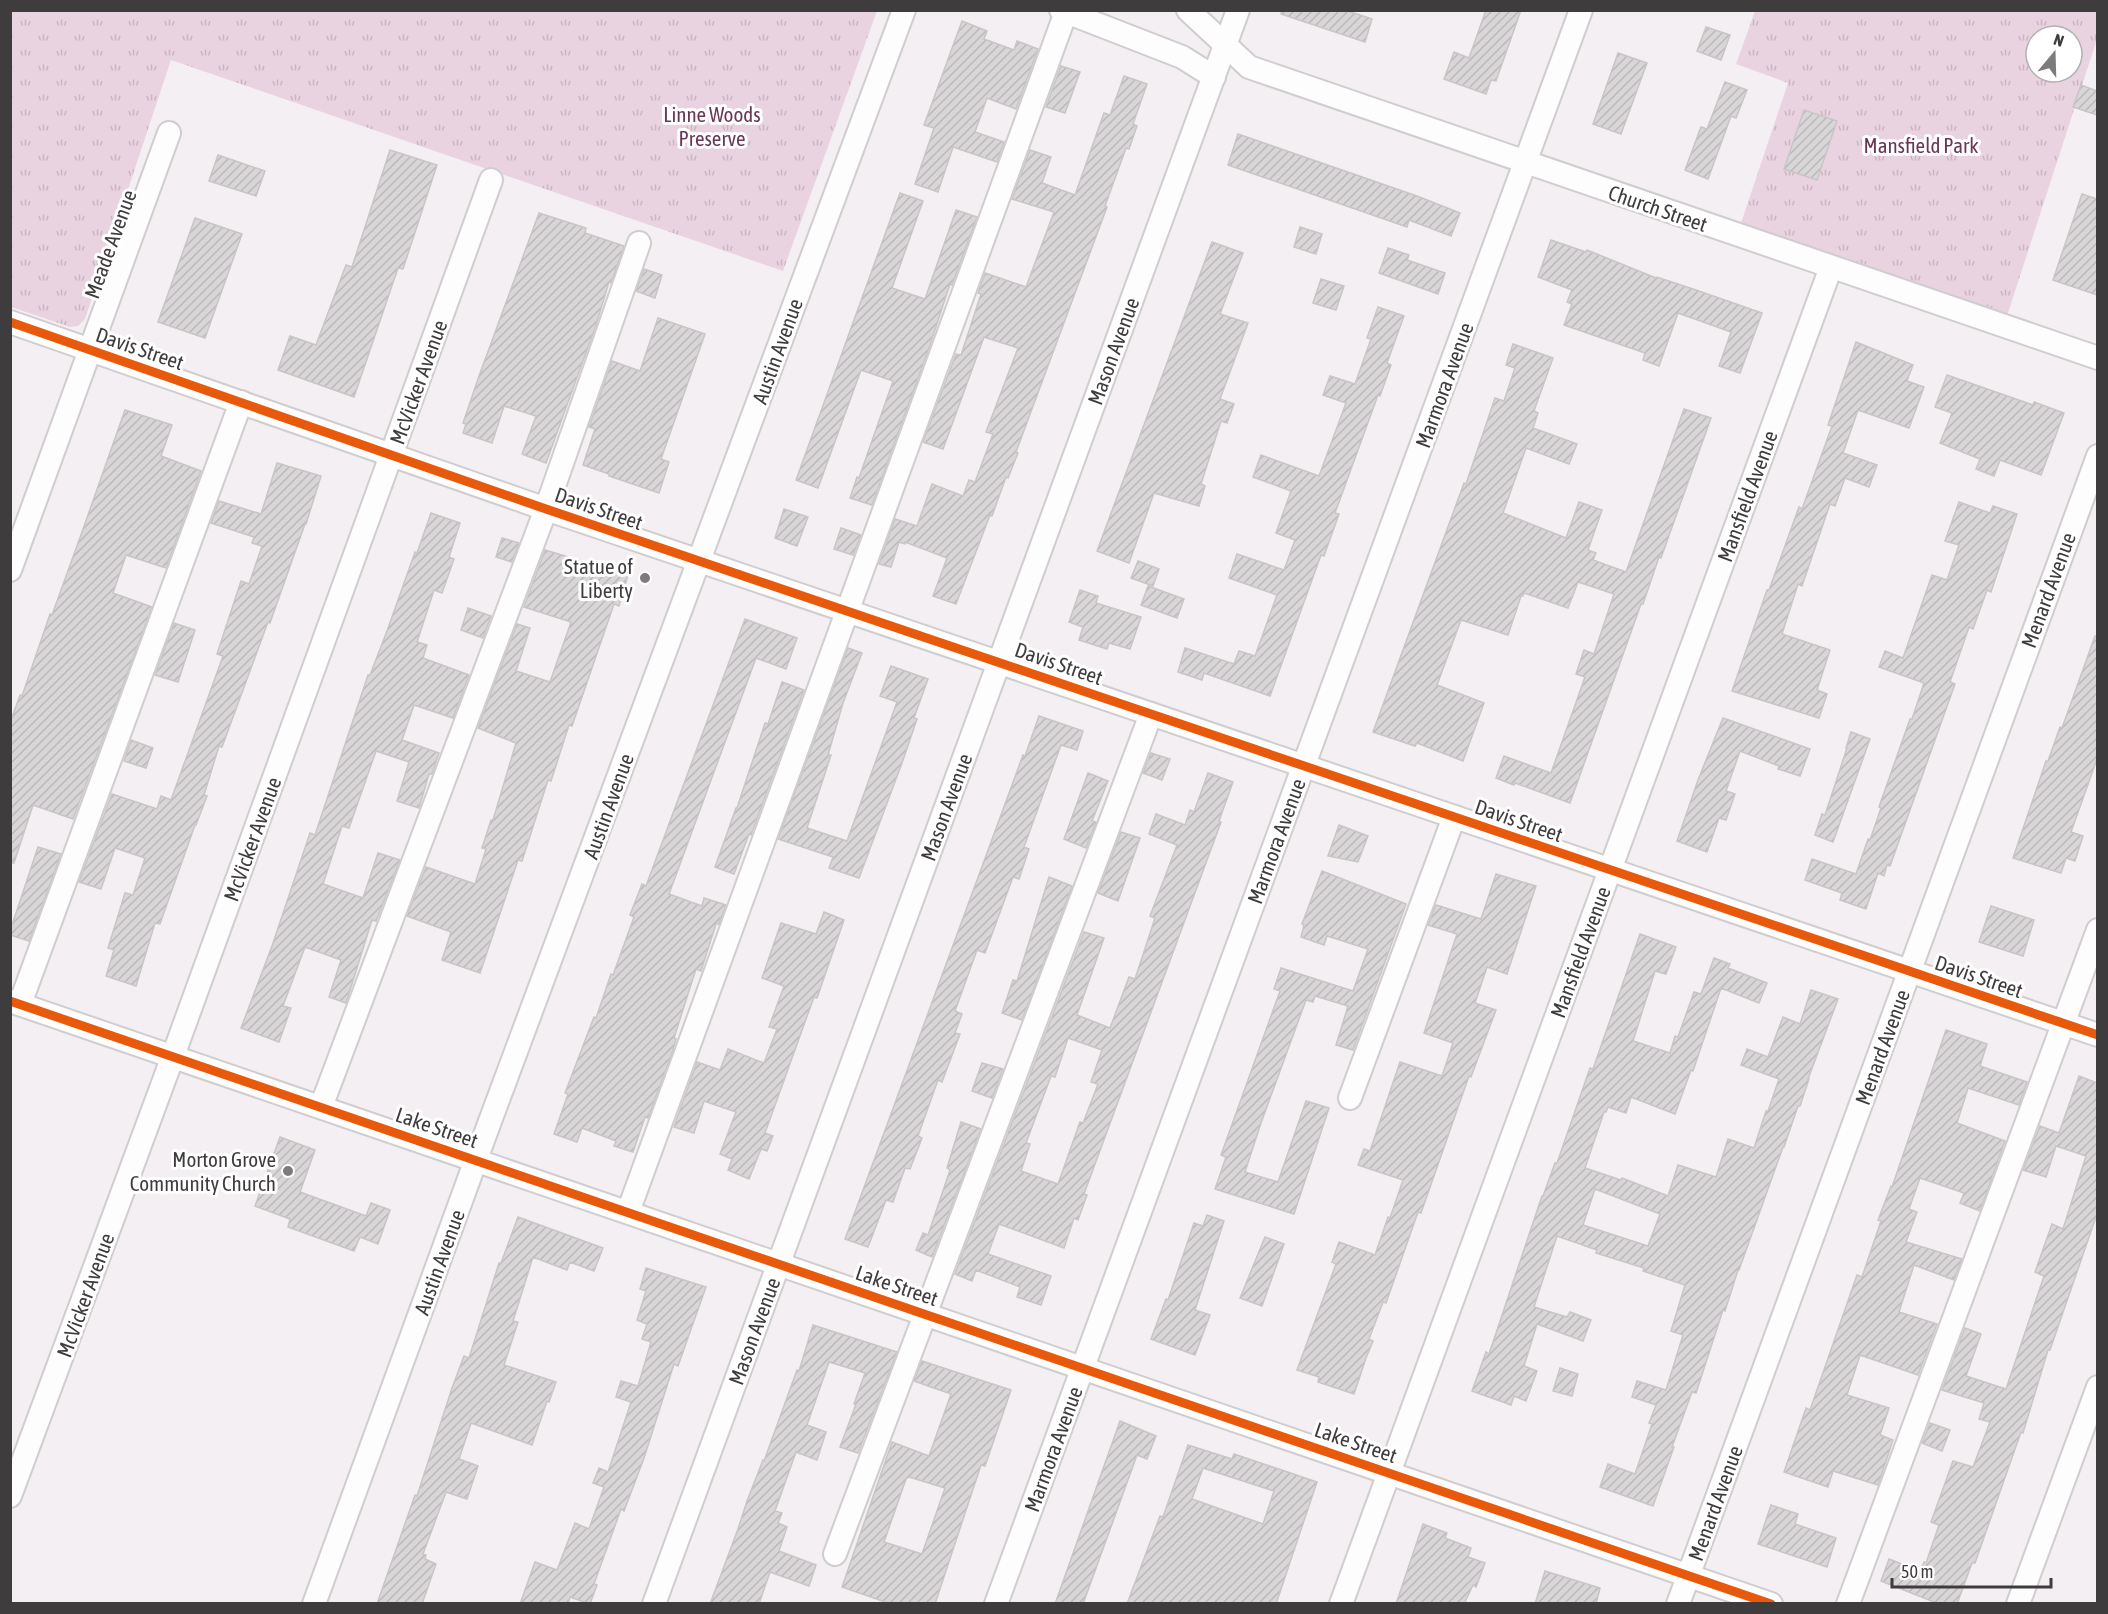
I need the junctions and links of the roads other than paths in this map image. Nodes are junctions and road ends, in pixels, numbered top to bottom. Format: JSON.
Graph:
{"nodes":[{"id":1,"x":904,"y":10,"type":"edge"},
{"id":2,"x":1188,"y":10,"type":"edge"},
{"id":3,"x":1238,"y":10,"type":"edge"},
{"id":4,"x":1581,"y":10,"type":"edge"},
{"id":5,"x":1064,"y":11,"type":"edge"},
{"id":6,"x":1225,"y":45,"type":"junction"},
{"id":7,"x":1214,"y":77,"type":"junction"},
{"id":8,"x":169,"y":133,"type":"dead end"},
{"id":9,"x":1525,"y":162,"type":"junction"},
{"id":10,"x":491,"y":180,"type":"dead end"},
{"id":11,"x":639,"y":243,"type":"dead end"},
{"id":12,"x":1831,"y":267,"type":"junction"},
{"id":13,"x":10,"y":322,"type":"edge"},
{"id":14,"x":90,"y":350,"type":"junction"},
{"id":15,"x":2097,"y":358,"type":"edge"},
{"id":16,"x":241,"y":402,"type":"junction"},
{"id":17,"x":392,"y":454,"type":"junction"},
{"id":18,"x":2097,"y":456,"type":"edge"},
{"id":19,"x":546,"y":509,"type":"junction"},
{"id":20,"x":699,"y":560,"type":"junction"},
{"id":21,"x":10,"y":570,"type":"edge"},
{"id":22,"x":846,"y":610,"type":"junction"},
{"id":23,"x":999,"y":662,"type":"junction"},
{"id":24,"x":1151,"y":714,"type":"junction"},
{"id":25,"x":1304,"y":766,"type":"junction"},
{"id":26,"x":1454,"y":817,"type":"junction"},
{"id":27,"x":1610,"y":870,"type":"junction"},
{"id":28,"x":2097,"y":930,"type":"edge"},
{"id":29,"x":1909,"y":971,"type":"junction"},
{"id":30,"x":15,"y":1002,"type":"edge"},
{"id":31,"x":2062,"y":1023,"type":"junction"},
{"id":32,"x":2097,"y":1035,"type":"edge"},
{"id":33,"x":173,"y":1056,"type":"junction"},
{"id":34,"x":1350,"y":1098,"type":"dead end"},
{"id":35,"x":321,"y":1107,"type":"junction"},
{"id":36,"x":477,"y":1160,"type":"junction"},
{"id":37,"x":628,"y":1212,"type":"junction"},
{"id":38,"x":778,"y":1263,"type":"junction"},
{"id":39,"x":925,"y":1314,"type":"junction"},
{"id":40,"x":1083,"y":1368,"type":"junction"},
{"id":41,"x":2097,"y":1386,"type":"edge"},
{"id":42,"x":1389,"y":1473,"type":"junction"},
{"id":43,"x":10,"y":1496,"type":"edge"},
{"id":44,"x":835,"y":1554,"type":"dead end"},
{"id":45,"x":1689,"y":1575,"type":"junction"},
{"id":46,"x":314,"y":1604,"type":"edge"},
{"id":47,"x":654,"y":1604,"type":"edge"},
{"id":48,"x":996,"y":1604,"type":"edge"},
{"id":49,"x":1341,"y":1604,"type":"edge"},
{"id":50,"x":1678,"y":1604,"type":"edge"},
{"id":51,"x":1771,"y":1604,"type":"edge"},
{"id":52,"x":1848,"y":1604,"type":"edge"},
{"id":53,"x":2018,"y":1604,"type":"edge"}],
"edges":[{"from":1,"to":20,"type":"street","name":"Austin Avenue"},
{"from":2,"to":6,"type":"street","name":"Church Street"},
{"from":3,"to":6,"type":"street","name":"Mason Avenue"},
{"from":4,"to":9,"type":"street","name":"Marmora Avenue"},
{"from":5,"to":7,"type":"street"},
{"from":5,"to":22,"type":"street"},
{"from":6,"to":7,"type":"street","name":"Mason Avenue"},
{"from":6,"to":9,"type":"street","name":"Church Street"},
{"from":7,"to":23,"type":"street","name":"Mason Avenue"},
{"from":8,"to":14,"type":"street","name":"Meade Avenue"},
{"from":9,"to":12,"type":"street","name":"Church Street"},
{"from":9,"to":25,"type":"street","name":"Marmora Avenue"},
{"from":10,"to":17,"type":"street","name":"McVicker Avenue"},
{"from":11,"to":19,"type":"street"},
{"from":12,"to":15,"type":"street","name":"Church Street"},
{"from":12,"to":27,"type":"street","name":"Mansfield Avenue"},
{"from":13,"to":14,"type":"street","name":"Davis Street"},
{"from":14,"to":16,"type":"street","name":"Davis Street"},
{"from":14,"to":21,"type":"street","name":"Meade Avenue"},
{"from":16,"to":17,"type":"street","name":"Davis Street"},
{"from":16,"to":30,"type":"street"},
{"from":17,"to":19,"type":"street","name":"Davis Street"},
{"from":17,"to":33,"type":"street","name":"McVicker Avenue"},
{"from":18,"to":29,"type":"street","name":"Menard Avenue"},
{"from":19,"to":20,"type":"street","name":"Davis Street"},
{"from":19,"to":35,"type":"street"},
{"from":20,"to":22,"type":"street","name":"Davis Street"},
{"from":20,"to":36,"type":"street","name":"Austin Avenue"},
{"from":22,"to":23,"type":"street","name":"Davis Street"},
{"from":22,"to":37,"type":"street"},
{"from":23,"to":24,"type":"street","name":"Davis Street"},
{"from":23,"to":38,"type":"street","name":"Mason Avenue"},
{"from":24,"to":25,"type":"street","name":"Davis Street"},
{"from":24,"to":39,"type":"street"},
{"from":25,"to":26,"type":"street","name":"Davis Street"},
{"from":25,"to":40,"type":"street","name":"Marmora Avenue"},
{"from":26,"to":27,"type":"street","name":"Davis Street"},
{"from":26,"to":34,"type":"street"},
{"from":27,"to":29,"type":"street","name":"Davis Street"},
{"from":27,"to":42,"type":"street","name":"Mansfield Avenue"},
{"from":28,"to":31,"type":"street"},
{"from":29,"to":31,"type":"street","name":"Davis Street"},
{"from":29,"to":45,"type":"street","name":"Menard Avenue"},
{"from":30,"to":33,"type":"street","name":"Lake Street"},
{"from":31,"to":32,"type":"street","name":"Davis Street"},
{"from":31,"to":52,"type":"street"},
{"from":33,"to":35,"type":"street","name":"Lake Street"},
{"from":33,"to":43,"type":"street","name":"McVicker Avenue"},
{"from":35,"to":36,"type":"street","name":"Lake Street"},
{"from":36,"to":37,"type":"street","name":"Lake Street"},
{"from":36,"to":46,"type":"street","name":"Austin Avenue"},
{"from":37,"to":38,"type":"street","name":"Lake Street"},
{"from":38,"to":39,"type":"street","name":"Lake Street"},
{"from":38,"to":47,"type":"street","name":"Mason Avenue"},
{"from":39,"to":40,"type":"street","name":"Lake Street"},
{"from":39,"to":44,"type":"street"},
{"from":40,"to":42,"type":"street","name":"Lake Street"},
{"from":40,"to":48,"type":"street","name":"Marmora Avenue"},
{"from":41,"to":53,"type":"street"},
{"from":42,"to":45,"type":"street","name":"Lake Street"},
{"from":42,"to":49,"type":"street","name":"Mansfield Avenue"},
{"from":45,"to":50,"type":"street","name":"Menard Avenue"},
{"from":45,"to":51,"type":"street","name":"Lake Street"}]}
